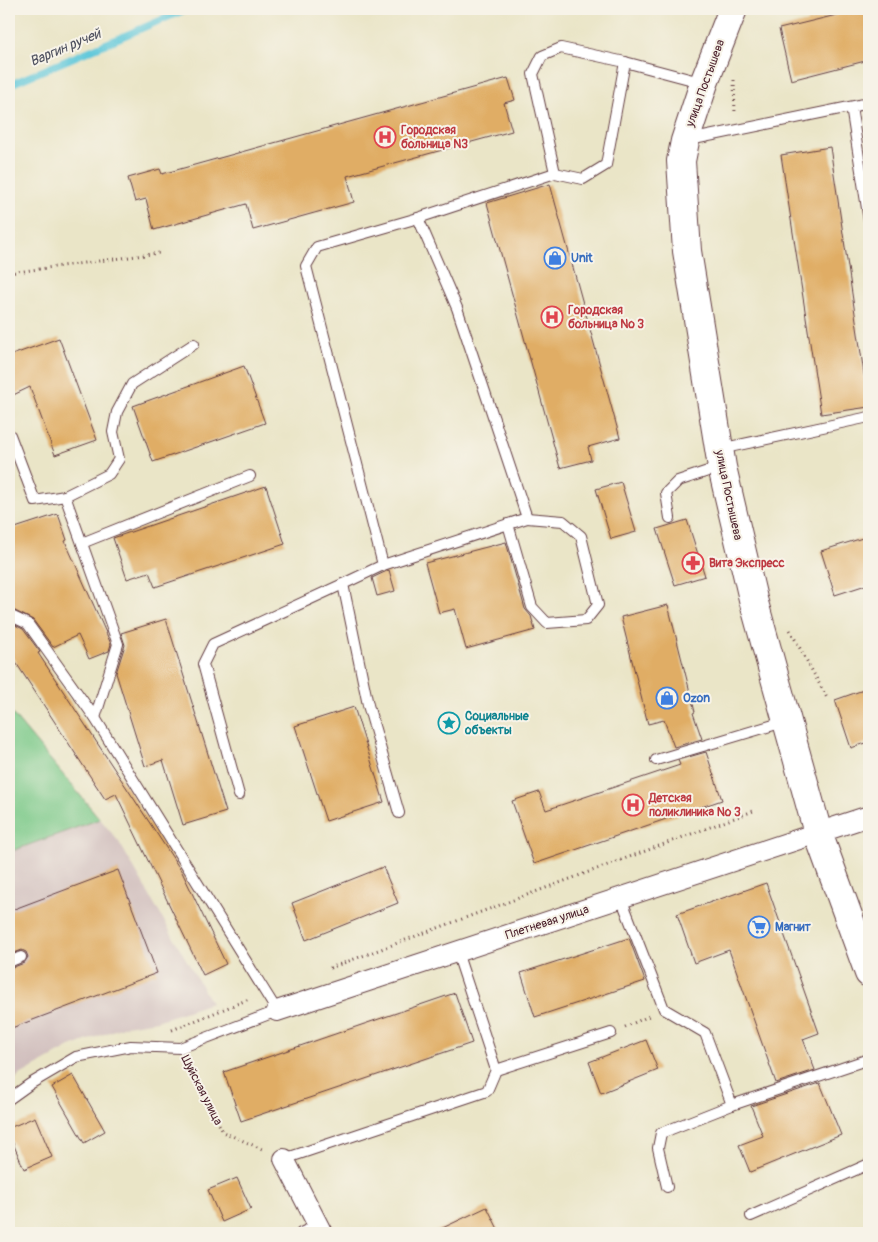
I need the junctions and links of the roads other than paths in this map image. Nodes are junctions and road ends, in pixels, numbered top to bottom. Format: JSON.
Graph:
{"nodes":[{"id":1,"x":732,"y":9,"type":"edge"},
{"id":2,"x":625,"y":62,"type":"junction"},
{"id":3,"x":704,"y":83,"type":"junction"},
{"id":4,"x":869,"y":103,"type":"edge"},
{"id":5,"x":851,"y":107,"type":"junction"},
{"id":6,"x":685,"y":141,"type":"junction"},
{"id":7,"x":555,"y":173,"type":"junction"},
{"id":8,"x":418,"y":218,"type":"junction"},
{"id":9,"x":869,"y":221,"type":"edge"},
{"id":10,"x":194,"y":344,"type":"dead end"},
{"id":11,"x":869,"y":417,"type":"edge"},
{"id":12,"x":10,"y":435,"type":"edge"},
{"id":13,"x":720,"y":458,"type":"junction"},
{"id":14,"x":250,"y":476,"type":"dead end"},
{"id":15,"x":65,"y":496,"type":"junction"},
{"id":16,"x":527,"y":518,"type":"junction"},
{"id":17,"x":670,"y":518,"type":"dead end"},
{"id":18,"x":508,"y":524,"type":"junction"},
{"id":19,"x":82,"y":543,"type":"junction"},
{"id":20,"x":383,"y":565,"type":"junction"},
{"id":21,"x":343,"y":584,"type":"junction"},
{"id":22,"x":9,"y":614,"type":"edge"},
{"id":23,"x":95,"y":718,"type":"junction"},
{"id":24,"x":787,"y":721,"type":"junction"},
{"id":25,"x":656,"y":760,"type":"dead end"},
{"id":26,"x":238,"y":795,"type":"dead end"},
{"id":27,"x":399,"y":813,"type":"dead end"},
{"id":28,"x":869,"y":816,"type":"edge"},
{"id":29,"x":818,"y":833,"type":"junction"},
{"id":30,"x":621,"y":898,"type":"junction"},
{"id":31,"x":457,"y":952,"type":"junction"},
{"id":32,"x":21,"y":957,"type":"dead end"},
{"id":33,"x":9,"y":962,"type":"edge"},
{"id":34,"x":869,"y":973,"type":"edge"},
{"id":35,"x":277,"y":1011,"type":"junction"},
{"id":36,"x":611,"y":1033,"type":"road end"},
{"id":37,"x":869,"y":1058,"type":"edge"},
{"id":38,"x":496,"y":1070,"type":"junction"},
{"id":39,"x":9,"y":1099,"type":"edge"},
{"id":40,"x":732,"y":1105,"type":"junction"},
{"id":41,"x":284,"y":1159,"type":"joint"},
{"id":42,"x":869,"y":1164,"type":"edge"},
{"id":43,"x":668,"y":1187,"type":"dead end"},
{"id":44,"x":751,"y":1216,"type":"dead end"},
{"id":45,"x":314,"y":1231,"type":"edge"}],
"edges":[{"from":1,"to":3,"type":"main road","name":"улица Постышева"},
{"from":2,"to":3,"type":"lane"},
{"from":2,"to":7,"type":"lane"},
{"from":2,"to":7,"type":"lane"},
{"from":3,"to":6,"type":"main road","name":"улица Постышева"},
{"from":4,"to":5,"type":"lane"},
{"from":5,"to":6,"type":"lane"},
{"from":5,"to":9,"type":"lane"},
{"from":6,"to":13,"type":"main road","name":"улица Постышева"},
{"from":7,"to":8,"type":"lane"},
{"from":8,"to":16,"type":"lane"},
{"from":8,"to":20,"type":"lane"},
{"from":10,"to":15,"type":"lane"},
{"from":11,"to":13,"type":"lane"},
{"from":12,"to":15,"type":"lane"},
{"from":13,"to":17,"type":"lane"},
{"from":13,"to":24,"type":"main road","name":"улица Постышева"},
{"from":14,"to":19,"type":"lane"},
{"from":15,"to":19,"type":"lane"},
{"from":16,"to":18,"type":"lane"},
{"from":16,"to":18,"type":"lane"},
{"from":18,"to":20,"type":"lane"},
{"from":19,"to":23,"type":"lane"},
{"from":20,"to":21,"type":"lane"},
{"from":21,"to":26,"type":"lane"},
{"from":21,"to":27,"type":"lane"},
{"from":22,"to":23,"type":"lane"},
{"from":23,"to":35,"type":"lane"},
{"from":24,"to":25,"type":"lane"},
{"from":24,"to":29,"type":"main road","name":"улица Постышева"},
{"from":28,"to":29,"type":"street","name":"Плетневая улица"},
{"from":29,"to":30,"type":"street","name":"Плетневая улица"},
{"from":29,"to":34,"type":"main road","name":"улица Постышева"},
{"from":30,"to":31,"type":"street","name":"Плетневая улица"},
{"from":30,"to":40,"type":"lane"},
{"from":31,"to":35,"type":"street","name":"Плетневая улица"},
{"from":31,"to":38,"type":"lane"},
{"from":32,"to":33,"type":"lane"},
{"from":35,"to":39,"type":"lane"},
{"from":36,"to":38,"type":"lane"},
{"from":37,"to":40,"type":"lane"},
{"from":38,"to":41,"type":"lane"},
{"from":40,"to":43,"type":"lane"},
{"from":41,"to":45,"type":"street"},
{"from":42,"to":44,"type":"lane"}]}
